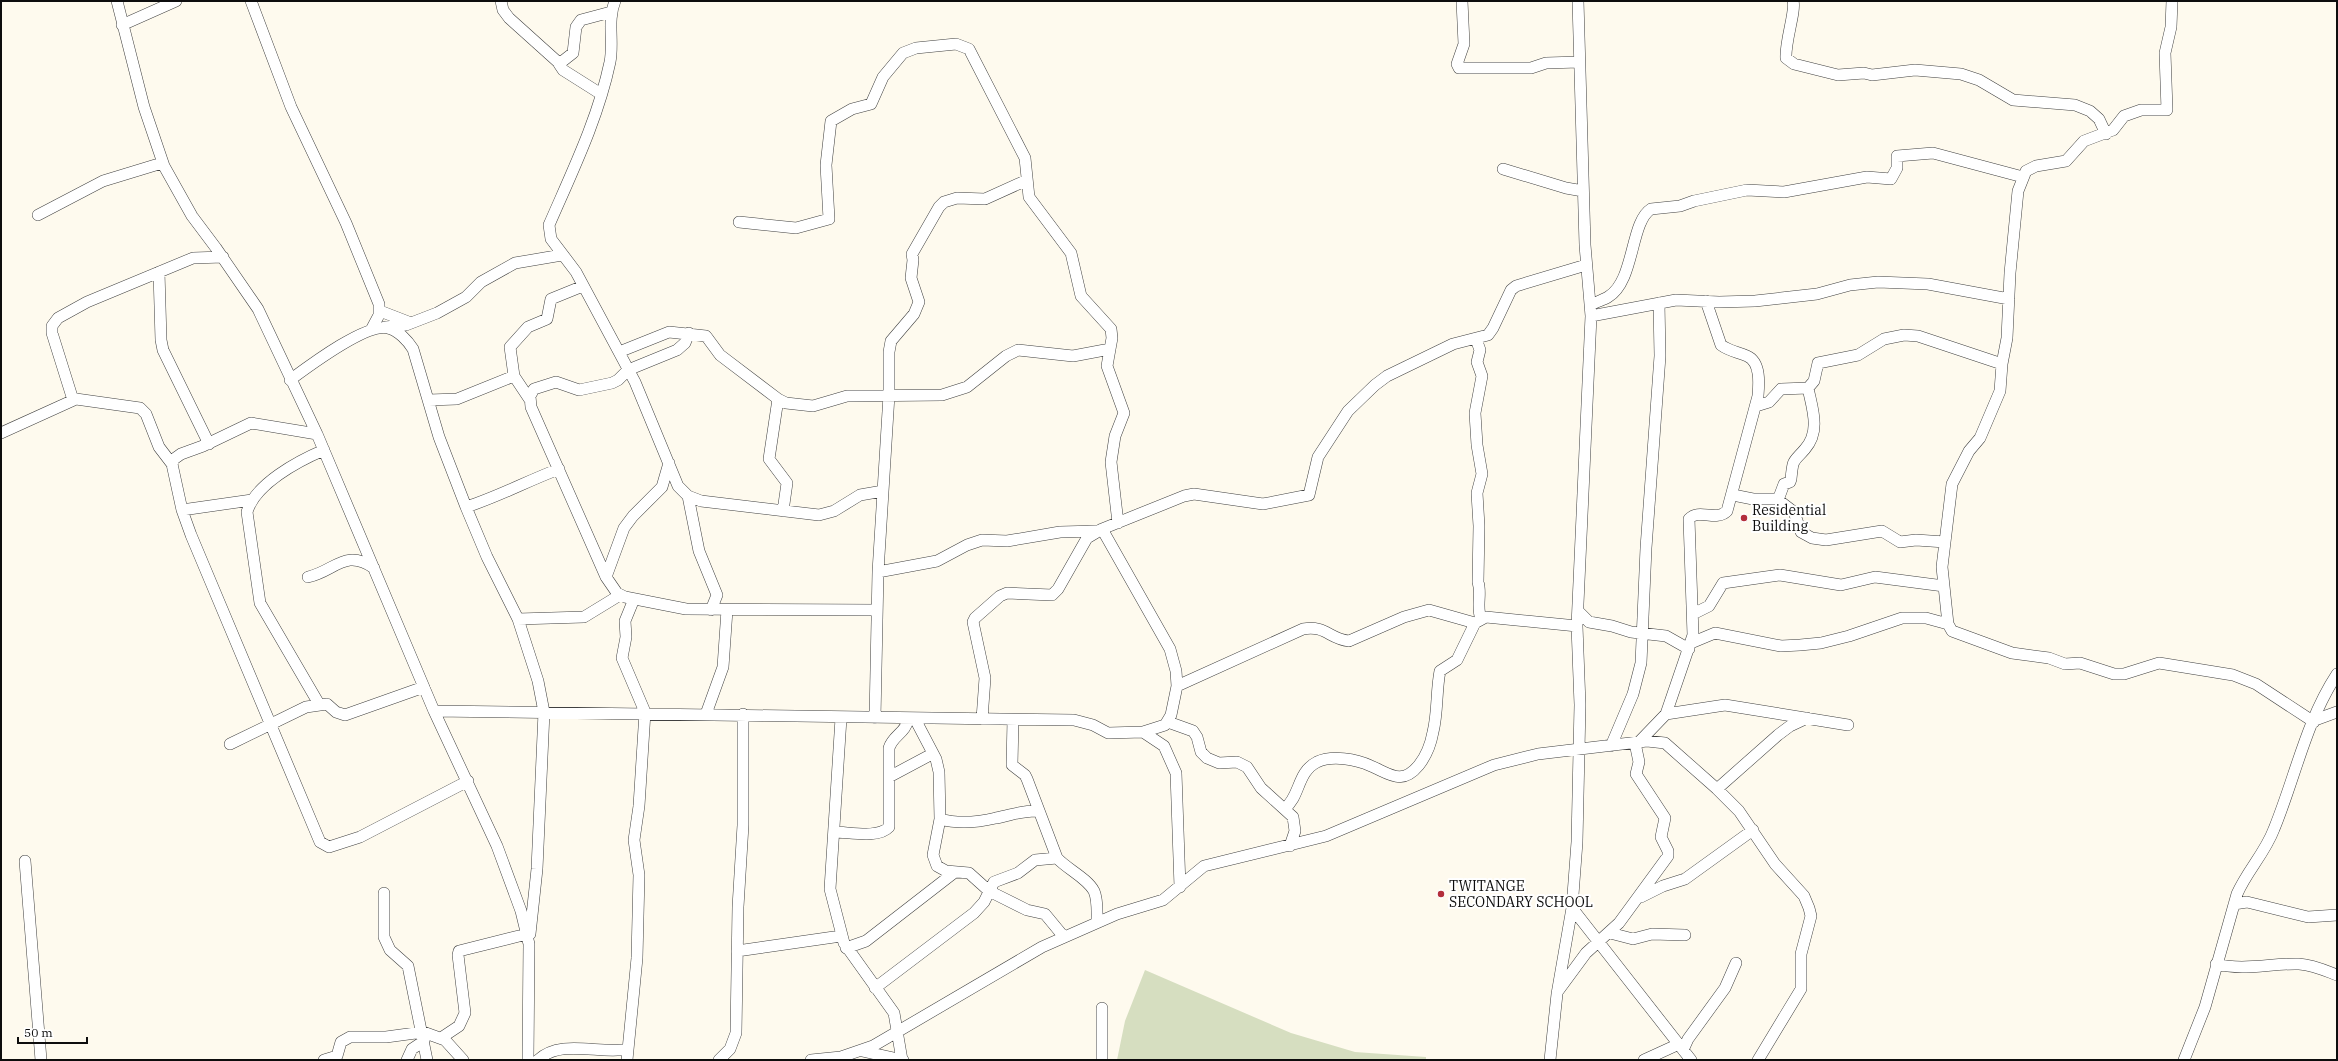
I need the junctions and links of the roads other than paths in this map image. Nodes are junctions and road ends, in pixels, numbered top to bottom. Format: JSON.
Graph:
{"nodes":[{"id":1,"x":117,"y":1,"type":"edge"},
{"id":2,"x":176,"y":1,"type":"edge"},
{"id":3,"x":251,"y":1,"type":"edge"},
{"id":4,"x":501,"y":1,"type":"edge"},
{"id":5,"x":614,"y":1,"type":"edge"},
{"id":6,"x":1462,"y":1,"type":"edge"},
{"id":7,"x":1578,"y":1,"type":"edge"},
{"id":8,"x":1793,"y":1,"type":"edge"},
{"id":9,"x":2172,"y":1,"type":"edge"},
{"id":10,"x":611,"y":12,"type":"junction"},
{"id":11,"x":122,"y":25,"type":"junction"},
{"id":12,"x":1579,"y":62,"type":"junction"},
{"id":13,"x":559,"y":63,"type":"junction"},
{"id":14,"x":601,"y":94,"type":"junction"},
{"id":15,"x":2106,"y":134,"type":"junction"},
{"id":16,"x":162,"y":163,"type":"junction"},
{"id":17,"x":1503,"y":169,"type":"dead end"},
{"id":18,"x":2023,"y":177,"type":"junction"},
{"id":19,"x":1027,"y":180,"type":"junction"},
{"id":20,"x":1582,"y":191,"type":"junction"},
{"id":21,"x":38,"y":215,"type":"dead end"},
{"id":22,"x":739,"y":222,"type":"dead end"},
{"id":23,"x":562,"y":255,"type":"junction"},
{"id":24,"x":223,"y":257,"type":"junction"},
{"id":25,"x":1586,"y":265,"type":"junction"},
{"id":26,"x":159,"y":272,"type":"junction"},
{"id":27,"x":583,"y":286,"type":"junction"},
{"id":28,"x":2009,"y":299,"type":"junction"},
{"id":29,"x":1706,"y":301,"type":"junction"},
{"id":30,"x":1659,"y":303,"type":"junction"},
{"id":31,"x":1591,"y":310,"type":"junction"},
{"id":32,"x":380,"y":311,"type":"junction"},
{"id":33,"x":411,"y":323,"type":"junction"},
{"id":34,"x":385,"y":328,"type":"junction"},
{"id":35,"x":371,"y":330,"type":"junction"},
{"id":36,"x":689,"y":333,"type":"junction"},
{"id":37,"x":1476,"y":339,"type":"junction"},
{"id":38,"x":1110,"y":349,"type":"junction"},
{"id":39,"x":619,"y":352,"type":"junction"},
{"id":40,"x":2002,"y":364,"type":"junction"},
{"id":41,"x":628,"y":370,"type":"junction"},
{"id":42,"x":514,"y":376,"type":"junction"},
{"id":43,"x":290,"y":380,"type":"junction"},
{"id":44,"x":1808,"y":388,"type":"junction"},
{"id":45,"x":889,"y":396,"type":"junction"},
{"id":46,"x":778,"y":399,"type":"junction"},
{"id":47,"x":73,"y":400,"type":"junction"},
{"id":48,"x":429,"y":400,"type":"junction"},
{"id":49,"x":530,"y":400,"type":"junction"},
{"id":50,"x":1756,"y":406,"type":"junction"},
{"id":51,"x":1,"y":433,"type":"edge"},
{"id":52,"x":317,"y":434,"type":"junction"},
{"id":53,"x":209,"y":444,"type":"junction"},
{"id":54,"x":324,"y":450,"type":"junction"},
{"id":55,"x":669,"y":463,"type":"junction"},
{"id":56,"x":172,"y":464,"type":"junction"},
{"id":57,"x":559,"y":469,"type":"junction"},
{"id":58,"x":883,"y":490,"type":"junction"},
{"id":59,"x":1733,"y":495,"type":"junction"},
{"id":60,"x":688,"y":496,"type":"junction"},
{"id":61,"x":252,"y":500,"type":"junction"},
{"id":62,"x":1778,"y":500,"type":"junction"},
{"id":63,"x":466,"y":507,"type":"junction"},
{"id":64,"x":182,"y":510,"type":"junction"},
{"id":65,"x":782,"y":511,"type":"junction"},
{"id":66,"x":1118,"y":522,"type":"junction"},
{"id":67,"x":1100,"y":530,"type":"junction"},
{"id":68,"x":1945,"y":542,"type":"junction"},
{"id":69,"x":374,"y":568,"type":"junction"},
{"id":70,"x":878,"y":572,"type":"junction"},
{"id":71,"x":308,"y":576,"type":"dead end"},
{"id":72,"x":606,"y":576,"type":"junction"},
{"id":73,"x":1944,"y":586,"type":"junction"},
{"id":74,"x":620,"y":595,"type":"junction"},
{"id":75,"x":634,"y":599,"type":"junction"},
{"id":76,"x":712,"y":610,"type":"junction"},
{"id":77,"x":727,"y":610,"type":"junction"},
{"id":78,"x":877,"y":610,"type":"junction"},
{"id":79,"x":1578,"y":611,"type":"junction"},
{"id":80,"x":1693,"y":614,"type":"junction"},
{"id":81,"x":518,"y":619,"type":"junction"},
{"id":82,"x":1478,"y":621,"type":"junction"},
{"id":83,"x":1948,"y":624,"type":"junction"},
{"id":84,"x":1577,"y":626,"type":"junction"},
{"id":85,"x":1642,"y":634,"type":"junction"},
{"id":86,"x":1690,"y":646,"type":"junction"},
{"id":87,"x":2337,"y":674,"type":"edge"},
{"id":88,"x":1177,"y":686,"type":"junction"},
{"id":89,"x":424,"y":687,"type":"junction"},
{"id":90,"x":318,"y":704,"type":"junction"},
{"id":91,"x":434,"y":711,"type":"junction"},
{"id":92,"x":544,"y":712,"type":"junction"},
{"id":93,"x":645,"y":712,"type":"junction"},
{"id":94,"x":2337,"y":712,"type":"edge"},
{"id":95,"x":706,"y":714,"type":"junction"},
{"id":96,"x":743,"y":714,"type":"junction"},
{"id":97,"x":1666,"y":714,"type":"junction"},
{"id":98,"x":841,"y":718,"type":"junction"},
{"id":99,"x":875,"y":718,"type":"junction"},
{"id":100,"x":1807,"y":718,"type":"junction"},
{"id":101,"x":911,"y":719,"type":"junction"},
{"id":102,"x":982,"y":720,"type":"junction"},
{"id":103,"x":1013,"y":720,"type":"junction"},
{"id":104,"x":2314,"y":721,"type":"junction"},
{"id":105,"x":1168,"y":722,"type":"junction"},
{"id":106,"x":270,"y":724,"type":"junction"},
{"id":107,"x":1848,"y":725,"type":"dead end"},
{"id":108,"x":1143,"y":732,"type":"junction"},
{"id":109,"x":1637,"y":742,"type":"junction"},
{"id":110,"x":230,"y":744,"type":"dead end"},
{"id":111,"x":1611,"y":746,"type":"junction"},
{"id":112,"x":1580,"y":750,"type":"junction"},
{"id":113,"x":932,"y":754,"type":"junction"},
{"id":114,"x":889,"y":777,"type":"junction"},
{"id":115,"x":468,"y":780,"type":"junction"},
{"id":116,"x":1717,"y":789,"type":"junction"},
{"id":117,"x":1285,"y":808,"type":"junction"},
{"id":118,"x":1040,"y":811,"type":"junction"},
{"id":119,"x":940,"y":819,"type":"junction"},
{"id":120,"x":1753,"y":830,"type":"junction"},
{"id":121,"x":834,"y":832,"type":"junction"},
{"id":122,"x":1290,"y":846,"type":"junction"},
{"id":123,"x":1057,"y":858,"type":"junction"},
{"id":124,"x":25,"y":861,"type":"dead end"},
{"id":125,"x":956,"y":872,"type":"junction"},
{"id":126,"x":1180,"y":887,"type":"junction"},
{"id":127,"x":989,"y":891,"type":"junction"},
{"id":128,"x":384,"y":893,"type":"dead end"},
{"id":129,"x":1638,"y":898,"type":"junction"},
{"id":130,"x":2234,"y":904,"type":"junction"},
{"id":131,"x":1572,"y":908,"type":"junction"},
{"id":132,"x":2337,"y":915,"type":"edge"},
{"id":133,"x":1098,"y":922,"type":"junction"},
{"id":134,"x":1610,"y":932,"type":"junction"},
{"id":135,"x":1685,"y":935,"type":"dead end"},
{"id":136,"x":841,"y":936,"type":"junction"},
{"id":137,"x":1064,"y":937,"type":"junction"},
{"id":138,"x":528,"y":939,"type":"junction"},
{"id":139,"x":1600,"y":942,"type":"junction"},
{"id":140,"x":846,"y":948,"type":"junction"},
{"id":141,"x":737,"y":951,"type":"junction"},
{"id":142,"x":1736,"y":963,"type":"dead end"},
{"id":143,"x":2216,"y":964,"type":"junction"},
{"id":144,"x":2337,"y":975,"type":"edge"},
{"id":145,"x":875,"y":988,"type":"junction"},
{"id":146,"x":1557,"y":994,"type":"junction"},
{"id":147,"x":1102,"y":1008,"type":"dead end"},
{"id":148,"x":898,"y":1032,"type":"junction"},
{"id":149,"x":423,"y":1036,"type":"junction"},
{"id":150,"x":441,"y":1038,"type":"junction"},
{"id":151,"x":1681,"y":1047,"type":"junction"},
{"id":152,"x":862,"y":1051,"type":"junction"},
{"id":153,"x":628,"y":1055,"type":"edge"},
{"id":154,"x":41,"y":1060,"type":"edge"},
{"id":155,"x":324,"y":1060,"type":"edge"},
{"id":156,"x":407,"y":1060,"type":"edge"},
{"id":157,"x":427,"y":1060,"type":"edge"},
{"id":158,"x":463,"y":1060,"type":"edge"},
{"id":159,"x":528,"y":1060,"type":"edge"},
{"id":160,"x":538,"y":1060,"type":"edge"},
{"id":161,"x":719,"y":1060,"type":"edge"},
{"id":162,"x":811,"y":1060,"type":"edge"},
{"id":163,"x":902,"y":1060,"type":"edge"},
{"id":164,"x":1102,"y":1060,"type":"edge"},
{"id":165,"x":1550,"y":1060,"type":"edge"},
{"id":166,"x":1644,"y":1060,"type":"edge"},
{"id":167,"x":1691,"y":1060,"type":"edge"},
{"id":168,"x":1758,"y":1060,"type":"edge"},
{"id":169,"x":2184,"y":1060,"type":"edge"}],
"edges":[{"from":1,"to":11,"type":"street"},
{"from":2,"to":11,"type":"street"},
{"from":3,"to":32,"type":"street"},
{"from":4,"to":13,"type":"street"},
{"from":5,"to":10,"type":"street"},
{"from":6,"to":12,"type":"street"},
{"from":7,"to":12,"type":"street"},
{"from":8,"to":15,"type":"street"},
{"from":9,"to":15,"type":"street"},
{"from":10,"to":13,"type":"street"},
{"from":10,"to":14,"type":"street"},
{"from":11,"to":16,"type":"street"},
{"from":12,"to":20,"type":"street"},
{"from":13,"to":14,"type":"street"},
{"from":14,"to":23,"type":"street"},
{"from":15,"to":18,"type":"street"},
{"from":16,"to":21,"type":"street"},
{"from":16,"to":24,"type":"street"},
{"from":17,"to":20,"type":"street"},
{"from":18,"to":28,"type":"street"},
{"from":18,"to":31,"type":"street"},
{"from":19,"to":22,"type":"street"},
{"from":19,"to":38,"type":"street"},
{"from":19,"to":45,"type":"street"},
{"from":20,"to":25,"type":"street"},
{"from":23,"to":27,"type":"street"},
{"from":23,"to":33,"type":"street"},
{"from":24,"to":26,"type":"street"},
{"from":24,"to":43,"type":"street"},
{"from":25,"to":31,"type":"street"},
{"from":25,"to":37,"type":"street"},
{"from":26,"to":47,"type":"street"},
{"from":26,"to":53,"type":"street"},
{"from":27,"to":39,"type":"street"},
{"from":27,"to":42,"type":"street"},
{"from":28,"to":29,"type":"street"},
{"from":28,"to":40,"type":"street"},
{"from":29,"to":30,"type":"street"},
{"from":29,"to":50,"type":"street"},
{"from":30,"to":31,"type":"street"},
{"from":30,"to":85,"type":"street"},
{"from":31,"to":79,"type":"street"},
{"from":32,"to":33,"type":"street"},
{"from":32,"to":35,"type":"street"},
{"from":33,"to":34,"type":"street"},
{"from":34,"to":35,"type":"street"},
{"from":34,"to":48,"type":"street"},
{"from":35,"to":43,"type":"street"},
{"from":36,"to":39,"type":"street"},
{"from":36,"to":41,"type":"street"},
{"from":36,"to":46,"type":"street"},
{"from":37,"to":66,"type":"street"},
{"from":37,"to":82,"type":"street"},
{"from":38,"to":45,"type":"street"},
{"from":38,"to":66,"type":"street"},
{"from":39,"to":41,"type":"street"},
{"from":40,"to":44,"type":"street"},
{"from":40,"to":68,"type":"street"},
{"from":41,"to":49,"type":"street"},
{"from":41,"to":55,"type":"street"},
{"from":42,"to":48,"type":"street"},
{"from":42,"to":49,"type":"street"},
{"from":43,"to":52,"type":"street"},
{"from":44,"to":50,"type":"street"},
{"from":44,"to":62,"type":"street"},
{"from":45,"to":46,"type":"street"},
{"from":45,"to":58,"type":"street"},
{"from":46,"to":65,"type":"street"},
{"from":47,"to":51,"type":"street"},
{"from":47,"to":56,"type":"street"},
{"from":48,"to":63,"type":"street"},
{"from":49,"to":57,"type":"street"},
{"from":50,"to":59,"type":"street"},
{"from":52,"to":53,"type":"street"},
{"from":52,"to":54,"type":"street"},
{"from":53,"to":56,"type":"street"},
{"from":54,"to":61,"type":"street"},
{"from":54,"to":69,"type":"street"},
{"from":55,"to":60,"type":"street"},
{"from":55,"to":72,"type":"street"},
{"from":56,"to":64,"type":"street"},
{"from":57,"to":63,"type":"street"},
{"from":57,"to":72,"type":"street"},
{"from":58,"to":65,"type":"street"},
{"from":58,"to":70,"type":"street"},
{"from":59,"to":62,"type":"street"},
{"from":59,"to":80,"type":"street"},
{"from":60,"to":65,"type":"street"},
{"from":60,"to":76,"type":"street"},
{"from":61,"to":64,"type":"street"},
{"from":61,"to":90,"type":"street"},
{"from":62,"to":68,"type":"street"},
{"from":63,"to":81,"type":"street"},
{"from":64,"to":106,"type":"street"},
{"from":66,"to":67,"type":"street"},
{"from":67,"to":70,"type":"street"},
{"from":67,"to":88,"type":"street"},
{"from":67,"to":102,"type":"street"},
{"from":68,"to":73,"type":"street"},
{"from":69,"to":71,"type":"street"},
{"from":69,"to":89,"type":"street"},
{"from":70,"to":78,"type":"street"},
{"from":72,"to":74,"type":"street"},
{"from":73,"to":80,"type":"street"},
{"from":73,"to":83,"type":"street"},
{"from":74,"to":75,"type":"street"},
{"from":74,"to":81,"type":"street"},
{"from":75,"to":76,"type":"street"},
{"from":75,"to":93,"type":"street"},
{"from":76,"to":77,"type":"street"},
{"from":77,"to":78,"type":"street"},
{"from":77,"to":95,"type":"street"},
{"from":78,"to":99,"type":"street"},
{"from":79,"to":84,"type":"street"},
{"from":79,"to":85,"type":"street"},
{"from":80,"to":86,"type":"street"},
{"from":81,"to":92,"type":"street"},
{"from":82,"to":84,"type":"street"},
{"from":82,"to":88,"type":"street"},
{"from":82,"to":117,"type":"street"},
{"from":83,"to":86,"type":"street"},
{"from":83,"to":104,"type":"street"},
{"from":84,"to":112,"type":"street"},
{"from":85,"to":86,"type":"street"},
{"from":85,"to":111,"type":"street"},
{"from":86,"to":97,"type":"street"},
{"from":87,"to":104,"type":"street"},
{"from":88,"to":105,"type":"street"},
{"from":89,"to":90,"type":"street"},
{"from":89,"to":91,"type":"street"},
{"from":90,"to":106,"type":"street"},
{"from":91,"to":92,"type":"street"},
{"from":91,"to":115,"type":"street"},
{"from":92,"to":93,"type":"street"},
{"from":92,"to":138,"type":"street"},
{"from":93,"to":95,"type":"street"},
{"from":93,"to":153,"type":"street"},
{"from":94,"to":104,"type":"street"},
{"from":95,"to":96,"type":"street"},
{"from":96,"to":98,"type":"street"},
{"from":96,"to":141,"type":"street"},
{"from":97,"to":100,"type":"street"},
{"from":97,"to":109,"type":"street"},
{"from":98,"to":99,"type":"street"},
{"from":98,"to":121,"type":"street"},
{"from":99,"to":101,"type":"street"},
{"from":100,"to":107,"type":"street"},
{"from":100,"to":116,"type":"street"},
{"from":101,"to":102,"type":"street"},
{"from":101,"to":113,"type":"street"},
{"from":101,"to":114,"type":"street"},
{"from":102,"to":103,"type":"street"},
{"from":103,"to":108,"type":"street"},
{"from":103,"to":118,"type":"street"},
{"from":104,"to":130,"type":"street"},
{"from":105,"to":108,"type":"street"},
{"from":105,"to":117,"type":"street"},
{"from":106,"to":110,"type":"street"},
{"from":106,"to":115,"type":"street"},
{"from":108,"to":126,"type":"street"},
{"from":109,"to":111,"type":"street"},
{"from":109,"to":116,"type":"street"},
{"from":109,"to":129,"type":"street"},
{"from":111,"to":112,"type":"street"},
{"from":112,"to":122,"type":"street"},
{"from":112,"to":131,"type":"street"},
{"from":113,"to":114,"type":"street"},
{"from":113,"to":119,"type":"street"},
{"from":114,"to":121,"type":"street"},
{"from":115,"to":138,"type":"street"},
{"from":116,"to":120,"type":"street"},
{"from":117,"to":122,"type":"street"},
{"from":118,"to":119,"type":"street"},
{"from":118,"to":123,"type":"street"},
{"from":119,"to":125,"type":"street"},
{"from":120,"to":129,"type":"street"},
{"from":120,"to":168,"type":"street"},
{"from":121,"to":136,"type":"street"},
{"from":122,"to":126,"type":"street"},
{"from":123,"to":127,"type":"street"},
{"from":123,"to":133,"type":"street"},
{"from":124,"to":154,"type":"street"},
{"from":125,"to":127,"type":"street"},
{"from":125,"to":140,"type":"street"},
{"from":126,"to":133,"type":"street"},
{"from":127,"to":137,"type":"street"},
{"from":127,"to":145,"type":"street"},
{"from":128,"to":149,"type":"street"},
{"from":129,"to":134,"type":"street"},
{"from":130,"to":132,"type":"street"},
{"from":130,"to":143,"type":"street"},
{"from":131,"to":139,"type":"street"},
{"from":131,"to":146,"type":"street"},
{"from":133,"to":137,"type":"street"},
{"from":134,"to":135,"type":"street"},
{"from":134,"to":139,"type":"street"},
{"from":136,"to":140,"type":"street"},
{"from":136,"to":141,"type":"street"},
{"from":137,"to":148,"type":"street"},
{"from":138,"to":150,"type":"street"},
{"from":138,"to":159,"type":"street"},
{"from":139,"to":146,"type":"street"},
{"from":139,"to":151,"type":"street"},
{"from":140,"to":145,"type":"street"},
{"from":141,"to":161,"type":"street"},
{"from":142,"to":151,"type":"street"},
{"from":143,"to":144,"type":"street"},
{"from":143,"to":169,"type":"street"},
{"from":145,"to":148,"type":"street"},
{"from":146,"to":165,"type":"street"},
{"from":147,"to":164,"type":"street"},
{"from":148,"to":152,"type":"street"},
{"from":148,"to":163,"type":"street"},
{"from":149,"to":150,"type":"street"},
{"from":149,"to":155,"type":"street"},
{"from":149,"to":156,"type":"street"},
{"from":149,"to":157,"type":"street"},
{"from":150,"to":158,"type":"street"},
{"from":151,"to":166,"type":"street"},
{"from":151,"to":167,"type":"street"},
{"from":152,"to":162,"type":"street"},
{"from":152,"to":163,"type":"street"},
{"from":153,"to":160,"type":"street"}]}
